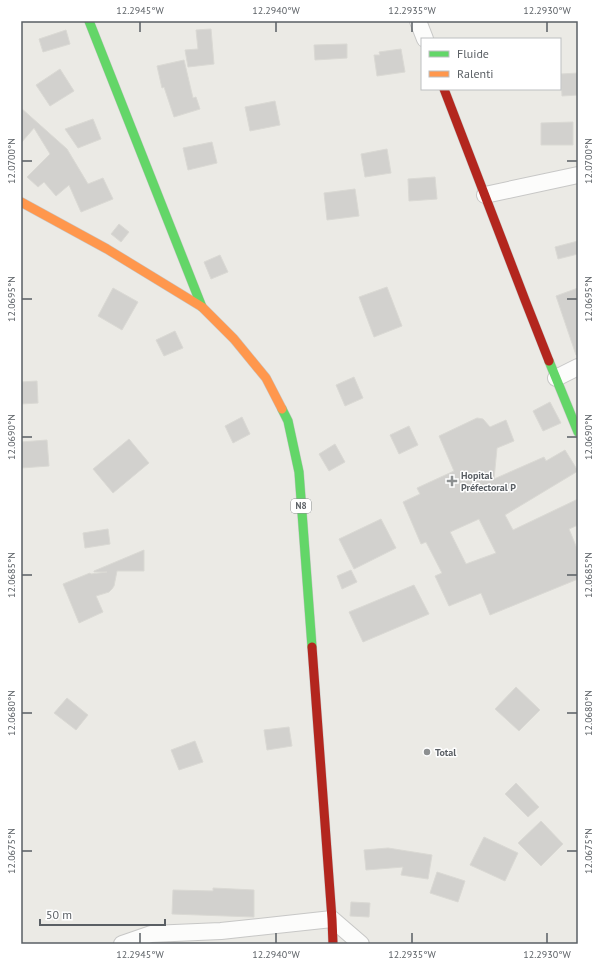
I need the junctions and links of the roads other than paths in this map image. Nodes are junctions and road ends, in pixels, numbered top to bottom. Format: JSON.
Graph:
{"nodes":[{"id":1,"x":89,"y":21,"type":"edge"},
{"id":2,"x":418,"y":21,"type":"edge"},
{"id":3,"x":424,"y":38,"type":"edge"},
{"id":4,"x":444,"y":90,"type":"edge"},
{"id":5,"x":578,"y":175,"type":"edge"},
{"id":6,"x":485,"y":195,"type":"junction"},
{"id":7,"x":21,"y":202,"type":"edge"},
{"id":8,"x":202,"y":307,"type":"junction"},
{"id":9,"x":578,"y":367,"type":"edge"},
{"id":10,"x":556,"y":378,"type":"junction"},
{"id":11,"x":578,"y":432,"type":"edge"},
{"id":12,"x":332,"y":919,"type":"junction"},
{"id":13,"x":122,"y":944,"type":"edge"},
{"id":14,"x":333,"y":944,"type":"edge"},
{"id":15,"x":361,"y":944,"type":"edge"}],
"edges":[{"from":1,"to":8,"type":"main road"},
{"from":2,"to":3,"type":"street"},
{"from":4,"to":6,"type":"main road"},
{"from":5,"to":6,"type":"street"},
{"from":6,"to":10,"type":"main road"},
{"from":7,"to":8,"type":"main road","number":"N8"},
{"from":8,"to":12,"type":"main road","number":"N8"},
{"from":9,"to":10,"type":"street"},
{"from":10,"to":11,"type":"main road"},
{"from":12,"to":13,"type":"street"},
{"from":12,"to":14,"type":"main road","number":"N8"},
{"from":12,"to":15,"type":"street"}]}
